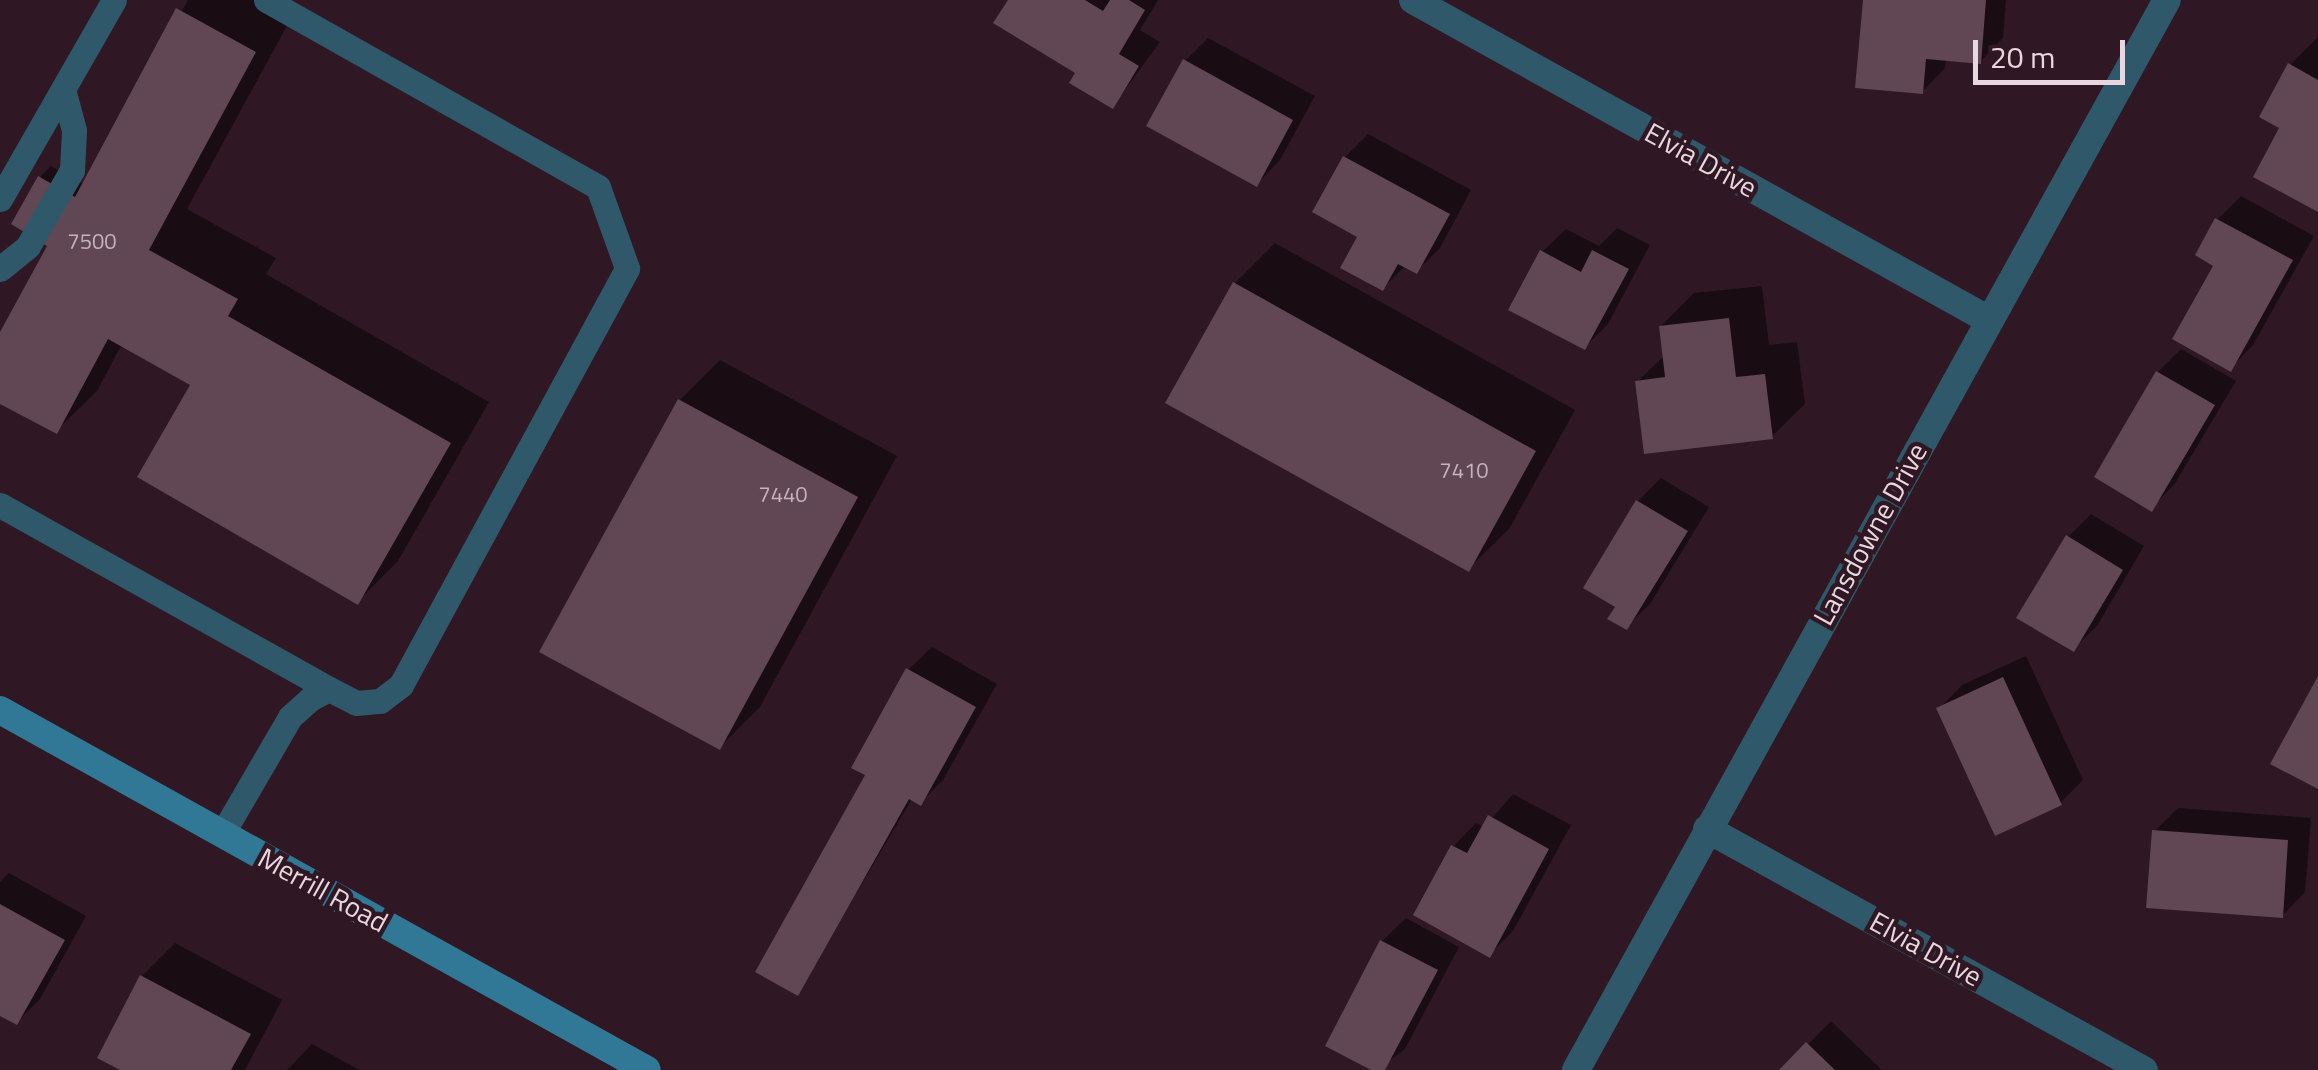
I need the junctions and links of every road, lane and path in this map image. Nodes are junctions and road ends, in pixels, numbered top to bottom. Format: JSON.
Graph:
{"nodes":[{"id":1,"x":114,"y":0,"type":"edge"},
{"id":2,"x":266,"y":0,"type":"edge"},
{"id":3,"x":1413,"y":0,"type":"edge"},
{"id":4,"x":2168,"y":0,"type":"edge"},
{"id":5,"x":63,"y":89,"type":"junction"},
{"id":6,"x":0,"y":199,"type":"edge"},
{"id":7,"x":0,"y":269,"type":"edge"},
{"id":8,"x":1989,"y":320,"type":"junction"},
{"id":9,"x":0,"y":505,"type":"edge"},
{"id":10,"x":330,"y":690,"type":"junction"},
{"id":11,"x":0,"y":710,"type":"edge"},
{"id":12,"x":1707,"y":829,"type":"junction"},
{"id":13,"x":222,"y":834,"type":"junction"},
{"id":14,"x":647,"y":1070,"type":"edge"},
{"id":15,"x":1576,"y":1070,"type":"edge"},
{"id":16,"x":2144,"y":1070,"type":"edge"}],
"edges":[{"from":1,"to":5,"type":"lane"},
{"from":2,"to":10,"type":"lane"},
{"from":3,"to":8,"type":"street","name":"Elvia Drive"},
{"from":4,"to":8,"type":"street","name":"Lansdowne Drive"},
{"from":5,"to":6,"type":"lane"},
{"from":5,"to":7,"type":"lane"},
{"from":8,"to":12,"type":"street","name":"Lansdowne Drive"},
{"from":9,"to":10,"type":"lane"},
{"from":10,"to":13,"type":"lane"},
{"from":11,"to":13,"type":"main road","name":"Merrill Road"},
{"from":12,"to":15,"type":"street","name":"Lansdowne Drive"},
{"from":12,"to":16,"type":"street","name":"Elvia Drive"},
{"from":13,"to":14,"type":"main road","name":"Merrill Road"}]}
